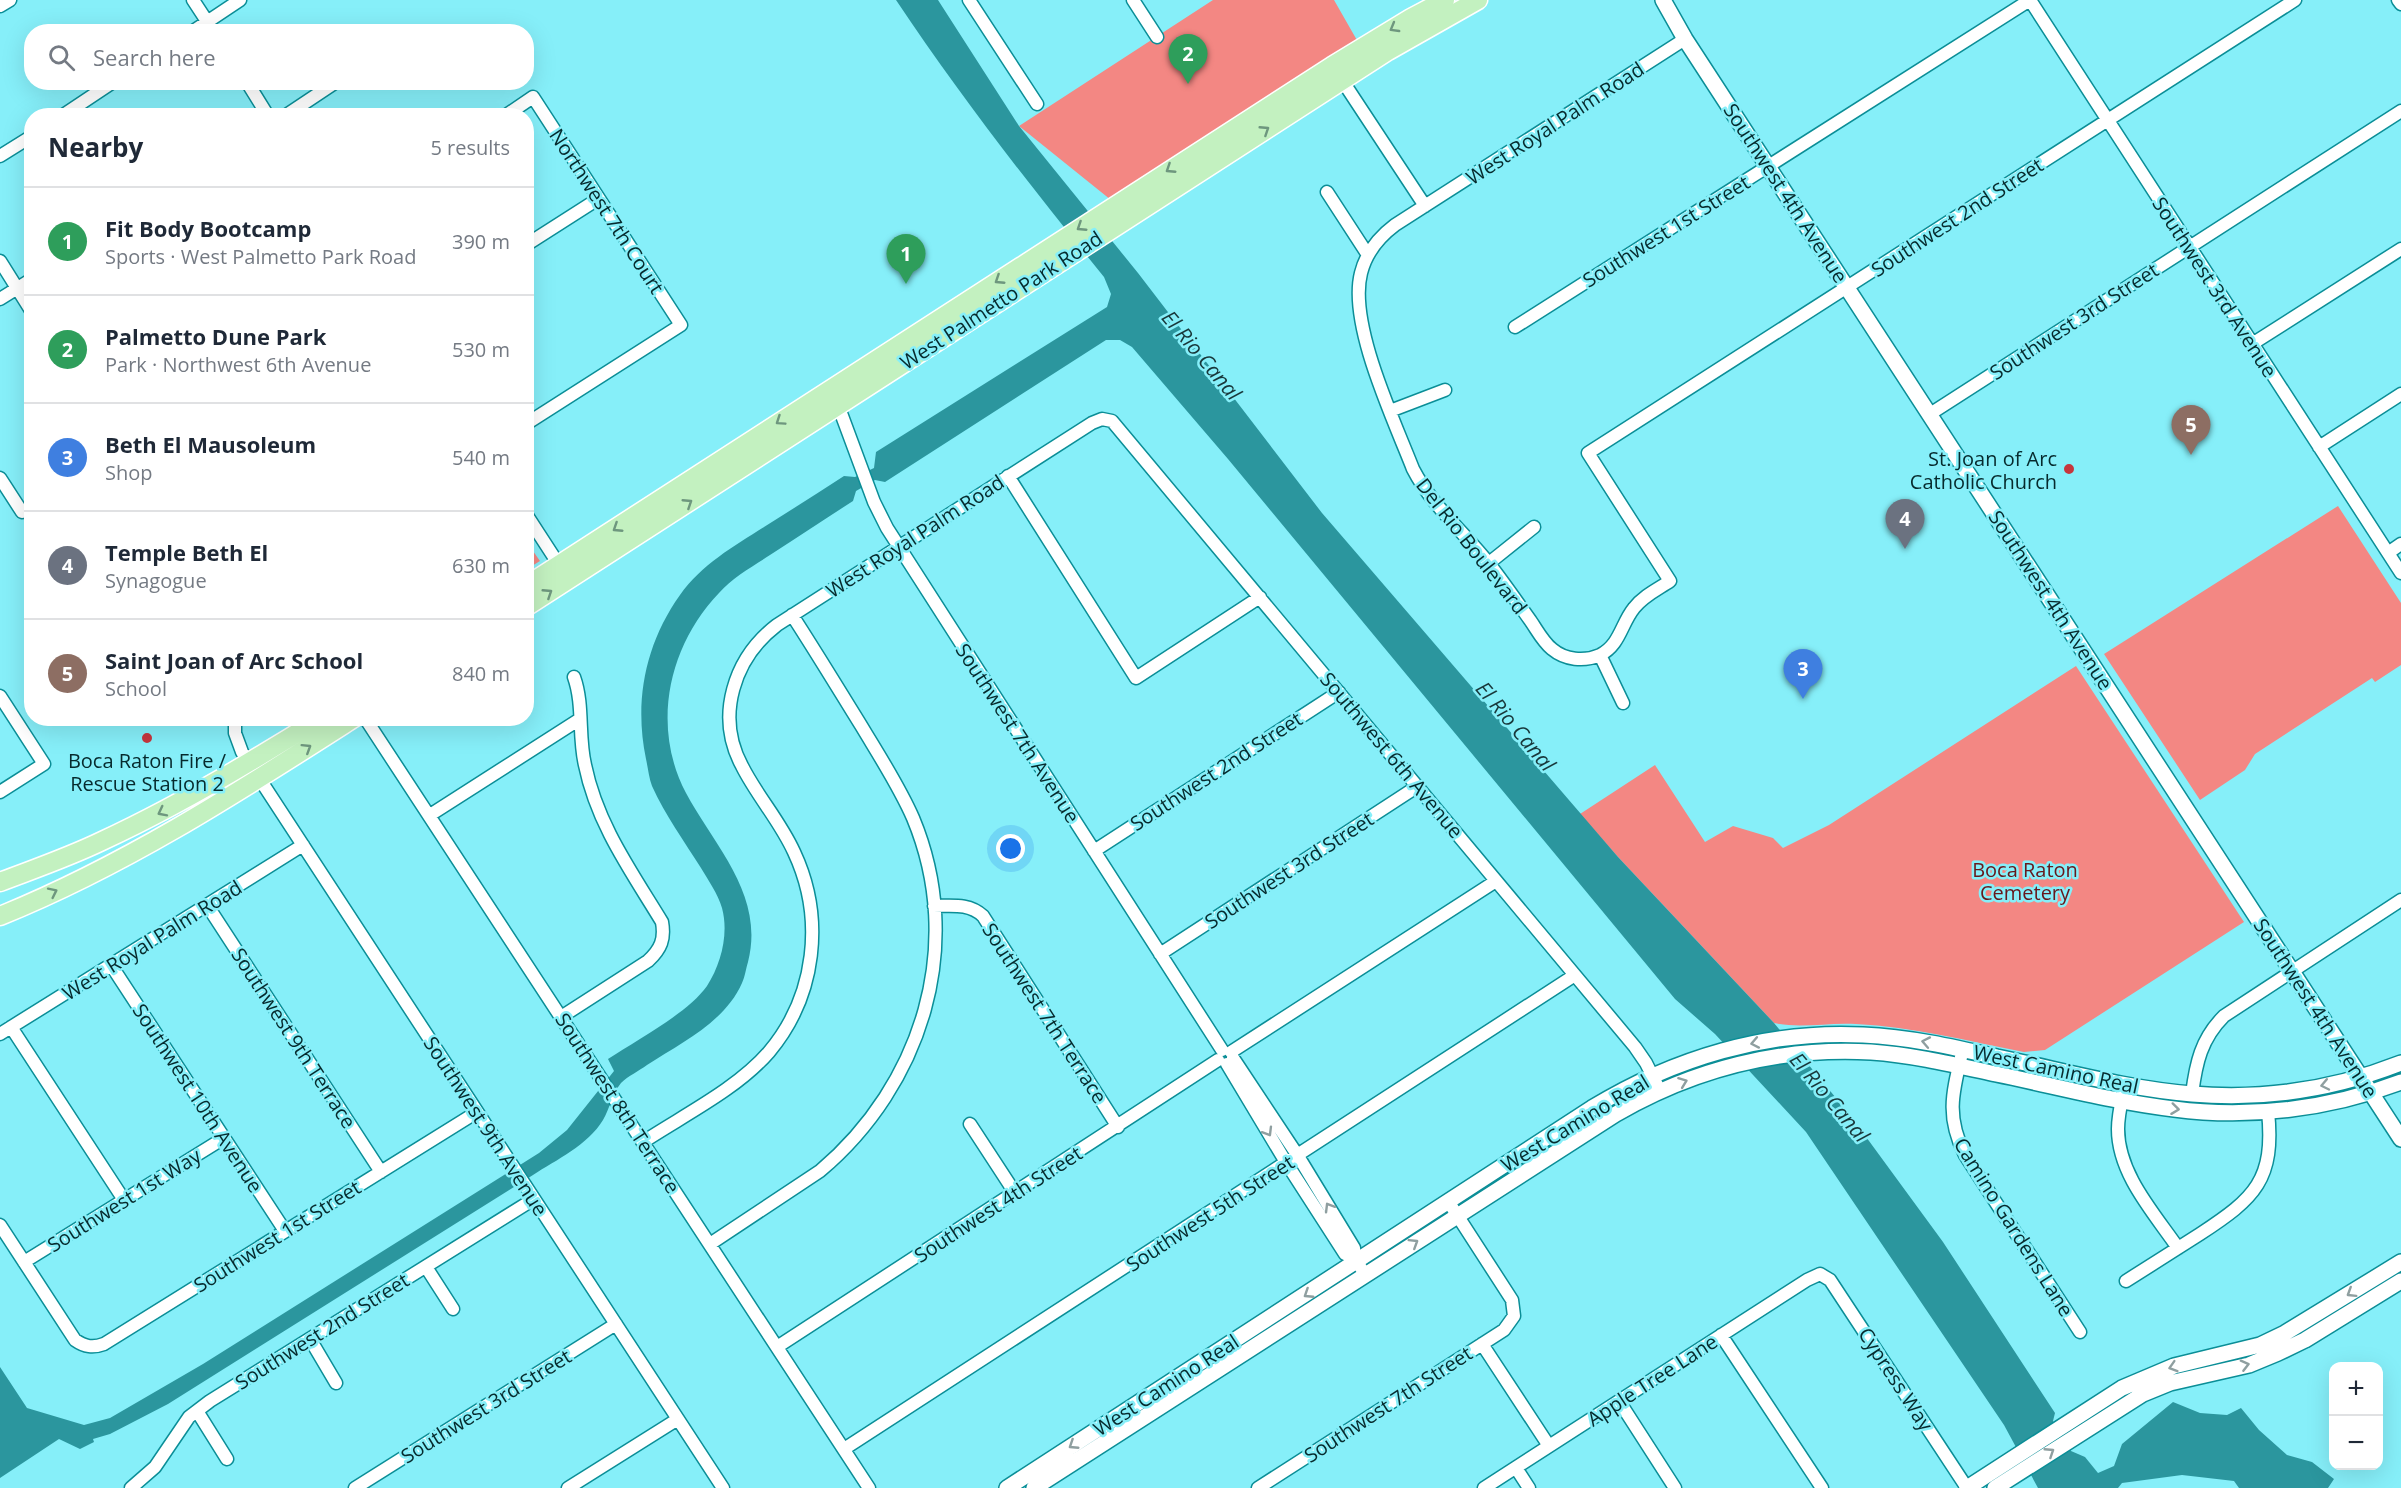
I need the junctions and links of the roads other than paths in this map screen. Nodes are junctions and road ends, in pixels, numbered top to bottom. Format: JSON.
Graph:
{"nodes":[{"id":1,"x":10,"y":0,"type":"edge"},
{"id":2,"x":193,"y":0,"type":"edge"},
{"id":3,"x":240,"y":0,"type":"edge"},
{"id":4,"x":969,"y":0,"type":"edge"},
{"id":5,"x":1133,"y":0,"type":"edge"},
{"id":6,"x":1445,"y":0,"type":"edge"},
{"id":7,"x":1478,"y":0,"type":"edge"},
{"id":8,"x":1663,"y":0,"type":"edge"},
{"id":9,"x":2030,"y":0,"type":"edge"},
{"id":10,"x":2295,"y":0,"type":"edge"},
{"id":11,"x":2398,"y":0,"type":"edge"},
{"id":12,"x":2401,"y":4,"type":"edge"},
{"id":13,"x":0,"y":6,"type":"edge"},
{"id":14,"x":209,"y":24,"type":"edge"},
{"id":15,"x":212,"y":24,"type":"edge"},
{"id":16,"x":1157,"y":37,"type":"dead end"},
{"id":17,"x":1686,"y":39,"type":"junction"},
{"id":18,"x":1337,"y":73,"type":"junction"},
{"id":19,"x":101,"y":90,"type":"edge"},
{"id":20,"x":252,"y":90,"type":"edge"},
{"id":21,"x":324,"y":90,"type":"edge"},
{"id":22,"x":1037,"y":104,"type":"dead end"},
{"id":23,"x":74,"y":108,"type":"edge"},
{"id":24,"x":263,"y":108,"type":"edge"},
{"id":25,"x":297,"y":108,"type":"edge"},
{"id":26,"x":517,"y":108,"type":"edge"},
{"id":27,"x":2401,"y":111,"type":"edge"},
{"id":28,"x":2108,"y":120,"type":"junction"},
{"id":29,"x":24,"y":141,"type":"edge"},
{"id":30,"x":0,"y":156,"type":"edge"},
{"id":31,"x":1768,"y":166,"type":"junction"},
{"id":32,"x":1327,"y":192,"type":"dead end"},
{"id":33,"x":598,"y":199,"type":"junction"},
{"id":34,"x":1425,"y":206,"type":"junction"},
{"id":35,"x":534,"y":240,"type":"edge"},
{"id":36,"x":2190,"y":247,"type":"junction"},
{"id":37,"x":2401,"y":249,"type":"edge"},
{"id":38,"x":1368,"y":255,"type":"junction"},
{"id":39,"x":0,"y":261,"type":"edge"},
{"id":40,"x":24,"y":284,"type":"edge"},
{"id":41,"x":1847,"y":287,"type":"junction"},
{"id":42,"x":16,"y":289,"type":"junction"},
{"id":43,"x":0,"y":299,"type":"edge"},
{"id":44,"x":24,"y":300,"type":"edge"},
{"id":45,"x":954,"y":308,"type":"junction"},
{"id":46,"x":1515,"y":327,"type":"dead end"},
{"id":47,"x":2252,"y":344,"type":"junction"},
{"id":48,"x":885,"y":353,"type":"junction"},
{"id":49,"x":910,"y":359,"type":"junction"},
{"id":50,"x":1445,"y":390,"type":"dead end"},
{"id":51,"x":2401,"y":394,"type":"edge"},
{"id":52,"x":838,"y":405,"type":"junction"},
{"id":53,"x":1390,"y":411,"type":"junction"},
{"id":54,"x":1930,"y":414,"type":"junction"},
{"id":55,"x":534,"y":419,"type":"edge"},
{"id":56,"x":1115,"y":425,"type":"joint"},
{"id":57,"x":2319,"y":447,"type":"junction"},
{"id":58,"x":1008,"y":476,"type":"junction"},
{"id":59,"x":0,"y":478,"type":"edge"},
{"id":60,"x":22,"y":512,"type":"dead end"},
{"id":61,"x":534,"y":526,"type":"edge"},
{"id":62,"x":1534,"y":527,"type":"dead end"},
{"id":63,"x":2401,"y":544,"type":"edge"},
{"id":64,"x":898,"y":547,"type":"junction"},
{"id":65,"x":2388,"y":553,"type":"junction"},
{"id":66,"x":1489,"y":563,"type":"junction"},
{"id":67,"x":564,"y":572,"type":"junction"},
{"id":68,"x":2401,"y":573,"type":"edge"},
{"id":69,"x":534,"y":583,"type":"edge"},
{"id":70,"x":1260,"y":597,"type":"junction"},
{"id":71,"x":534,"y":600,"type":"edge"},
{"id":72,"x":792,"y":615,"type":"junction"},
{"id":73,"x":1600,"y":655,"type":"junction"},
{"id":74,"x":574,"y":677,"type":"dead end"},
{"id":75,"x":1339,"y":692,"type":"junction"},
{"id":76,"x":0,"y":696,"type":"edge"},
{"id":77,"x":1623,"y":703,"type":"dead end"},
{"id":78,"x":580,"y":719,"type":"junction"},
{"id":79,"x":235,"y":726,"type":"edge"},
{"id":80,"x":311,"y":726,"type":"edge"},
{"id":81,"x":339,"y":726,"type":"edge"},
{"id":82,"x":370,"y":726,"type":"edge"},
{"id":83,"x":254,"y":771,"type":"junction"},
{"id":84,"x":1418,"y":786,"type":"junction"},
{"id":85,"x":0,"y":792,"type":"edge"},
{"id":86,"x":430,"y":815,"type":"junction"},
{"id":87,"x":303,"y":845,"type":"junction"},
{"id":88,"x":1094,"y":851,"type":"junction"},
{"id":89,"x":1496,"y":881,"type":"junction"},
{"id":90,"x":0,"y":882,"type":"edge"},
{"id":91,"x":2401,"y":900,"type":"edge"},
{"id":92,"x":207,"y":905,"type":"junction"},
{"id":93,"x":934,"y":906,"type":"junction"},
{"id":94,"x":0,"y":916,"type":"edge"},
{"id":95,"x":1160,"y":954,"type":"junction"},
{"id":96,"x":111,"y":965,"type":"junction"},
{"id":97,"x":2290,"y":972,"type":"junction"},
{"id":98,"x":1575,"y":975,"type":"junction"},
{"id":99,"x":561,"y":1017,"type":"junction"},
{"id":100,"x":5,"y":1030,"type":"edge"},
{"id":101,"x":1727,"y":1049,"type":"junction"},
{"id":102,"x":1963,"y":1049,"type":"junction"},
{"id":103,"x":1226,"y":1057,"type":"junction"},
{"id":104,"x":2401,"y":1063,"type":"edge"},
{"id":105,"x":1959,"y":1066,"type":"junction"},
{"id":106,"x":1716,"y":1070,"type":"junction"},
{"id":107,"x":1652,"y":1075,"type":"junction"},
{"id":108,"x":2360,"y":1077,"type":"junction"},
{"id":109,"x":2401,"y":1082,"type":"edge"},
{"id":110,"x":2125,"y":1084,"type":"junction"},
{"id":111,"x":1660,"y":1091,"type":"junction"},
{"id":112,"x":2370,"y":1092,"type":"junction"},
{"id":113,"x":2192,"y":1094,"type":"junction"},
{"id":114,"x":2122,"y":1100,"type":"junction"},
{"id":115,"x":2268,"y":1111,"type":"junction"},
{"id":116,"x":477,"y":1112,"type":"junction"},
{"id":117,"x":970,"y":1124,"type":"dead end"},
{"id":118,"x":1118,"y":1127,"type":"junction"},
{"id":119,"x":224,"y":1138,"type":"junction"},
{"id":120,"x":2401,"y":1139,"type":"edge"},
{"id":121,"x":643,"y":1142,"type":"junction"},
{"id":122,"x":1298,"y":1156,"type":"junction"},
{"id":123,"x":1287,"y":1164,"type":"junction"},
{"id":124,"x":381,"y":1172,"type":"junction"},
{"id":125,"x":1015,"y":1193,"type":"junction"},
{"id":126,"x":534,"y":1199,"type":"junction"},
{"id":127,"x":124,"y":1200,"type":"junction"},
{"id":128,"x":1448,"y":1201,"type":"junction"},
{"id":129,"x":1457,"y":1216,"type":"junction"},
{"id":130,"x":0,"y":1225,"type":"edge"},
{"id":131,"x":285,"y":1232,"type":"junction"},
{"id":132,"x":710,"y":1244,"type":"junction"},
{"id":133,"x":2178,"y":1248,"type":"junction"},
{"id":134,"x":24,"y":1262,"type":"junction"},
{"id":135,"x":1359,"y":1265,"type":"junction"},
{"id":136,"x":2395,"y":1266,"type":"edge"},
{"id":137,"x":426,"y":1267,"type":"junction"},
{"id":138,"x":1820,"y":1274,"type":"joint"},
{"id":139,"x":2126,"y":1281,"type":"dead end"},
{"id":140,"x":2399,"y":1282,"type":"edge"},
{"id":141,"x":453,"y":1309,"type":"dead end"},
{"id":142,"x":2322,"y":1320,"type":"junction"},
{"id":143,"x":616,"y":1324,"type":"junction"},
{"id":144,"x":2080,"y":1332,"type":"dead end"},
{"id":145,"x":1721,"y":1335,"type":"junction"},
{"id":146,"x":310,"y":1339,"type":"junction"},
{"id":147,"x":1482,"y":1344,"type":"junction"},
{"id":148,"x":777,"y":1347,"type":"junction"},
{"id":149,"x":336,"y":1383,"type":"dead end"},
{"id":150,"x":1619,"y":1401,"type":"junction"},
{"id":151,"x":197,"y":1411,"type":"junction"},
{"id":152,"x":678,"y":1419,"type":"junction"},
{"id":153,"x":1127,"y":1419,"type":"junction"},
{"id":154,"x":2072,"y":1429,"type":"junction"},
{"id":155,"x":1549,"y":1446,"type":"junction"},
{"id":156,"x":844,"y":1449,"type":"junction"},
{"id":157,"x":227,"y":1459,"type":"dead end"},
{"id":158,"x":1516,"y":1468,"type":"junction"},
{"id":159,"x":131,"y":1488,"type":"edge"},
{"id":160,"x":355,"y":1488,"type":"edge"},
{"id":161,"x":568,"y":1488,"type":"edge"},
{"id":162,"x":723,"y":1488,"type":"edge"},
{"id":163,"x":869,"y":1488,"type":"edge"},
{"id":164,"x":1007,"y":1488,"type":"edge"},
{"id":165,"x":1034,"y":1488,"type":"edge"},
{"id":166,"x":1258,"y":1488,"type":"edge"},
{"id":167,"x":1485,"y":1488,"type":"edge"},
{"id":168,"x":1529,"y":1488,"type":"edge"},
{"id":169,"x":1675,"y":1488,"type":"edge"},
{"id":170,"x":1822,"y":1488,"type":"edge"},
{"id":171,"x":1967,"y":1488,"type":"edge"},
{"id":172,"x":1995,"y":1488,"type":"edge"}],
"edges":[{"from":1,"to":13,"type":"street"},
{"from":2,"to":14,"type":"street"},
{"from":3,"to":15,"type":"street"},
{"from":4,"to":22,"type":"street"},
{"from":5,"to":16,"type":"street"},
{"from":6,"to":18,"type":"main road","name":"West Palmetto Park Road","one_way":true},
{"from":7,"to":18,"type":"main road","name":"West Palmetto Park Road"},
{"from":8,"to":17,"type":"street","name":"Southwest 4th Avenue"},
{"from":9,"to":28,"type":"street","name":"Southwest 3rd Avenue"},
{"from":9,"to":31,"type":"street","name":"Southwest 1st Street"},
{"from":10,"to":28,"type":"street","name":"Southwest 2nd Street"},
{"from":11,"to":12,"type":"street"},
{"from":17,"to":31,"type":"street","name":"Southwest 4th Avenue"},
{"from":17,"to":34,"type":"street","name":"West Royal Palm Road"},
{"from":18,"to":34,"type":"street"},
{"from":18,"to":45,"type":"main road","name":"West Palmetto Park Road","one_way":true},
{"from":49,"to":18,"type":"main road","name":"West Palmetto Park Road","one_way":true},
{"from":19,"to":23,"type":"street"},
{"from":20,"to":24,"type":"street"},
{"from":21,"to":25,"type":"street"},
{"from":26,"to":33,"type":"street","name":"Northwest 7th Court"},
{"from":27,"to":36,"type":"street","name":"Southwest 3rd Street"},
{"from":28,"to":36,"type":"street","name":"Southwest 3rd Avenue"},
{"from":28,"to":41,"type":"street","name":"Southwest 2nd Street"},
{"from":29,"to":30,"type":"street"},
{"from":31,"to":41,"type":"street","name":"Southwest 4th Avenue"},
{"from":31,"to":46,"type":"street","name":"Southwest 1st Street"},
{"from":32,"to":38,"type":"street"},
{"from":33,"to":35,"type":"street"},
{"from":33,"to":55,"type":"street","name":"Northwest 7th Court"},
{"from":34,"to":38,"type":"street","name":"Del Rio Boulevard"},
{"from":36,"to":47,"type":"street","name":"Southwest 3rd Avenue"},
{"from":36,"to":54,"type":"street","name":"Southwest 3rd Street"},
{"from":37,"to":47,"type":"street"},
{"from":38,"to":53,"type":"street","name":"Del Rio Boulevard"},
{"from":39,"to":42,"type":"street"},
{"from":40,"to":42,"type":"street"},
{"from":41,"to":54,"type":"street","name":"Southwest 4th Avenue"},
{"from":41,"to":73,"type":"street","name":"Southwest 2nd Street"},
{"from":42,"to":43,"type":"street"},
{"from":42,"to":44,"type":"street"},
{"from":45,"to":48,"type":"main road","name":"West Palmetto Park Road"},
{"from":45,"to":49,"type":"main road"},
{"from":47,"to":57,"type":"street","name":"Southwest 3rd Avenue"},
{"from":48,"to":52,"type":"main road"},
{"from":48,"to":67,"type":"main road","name":"West Palmetto Park Road","one_way":true},
{"from":49,"to":52,"type":"main road","name":"West Palmetto Park Road"},
{"from":50,"to":53,"type":"street"},
{"from":51,"to":57,"type":"street"},
{"from":52,"to":64,"type":"street","name":"Southwest 7th Avenue"},
{"from":67,"to":52,"type":"main road","name":"West Palmetto Park Road","one_way":true},
{"from":53,"to":66,"type":"street","name":"Del Rio Boulevard"},
{"from":54,"to":97,"type":"street","name":"Southwest 4th Avenue"},
{"from":56,"to":58,"type":"street","name":"West Royal Palm Road"},
{"from":56,"to":70,"type":"street","name":"Southwest 6th Avenue"},
{"from":57,"to":65,"type":"street","name":"Southwest 3rd Avenue"},
{"from":58,"to":64,"type":"street","name":"West Royal Palm Road"},
{"from":58,"to":70,"type":"street"},
{"from":59,"to":60,"type":"street"},
{"from":61,"to":67,"type":"street"},
{"from":62,"to":66,"type":"street"},
{"from":63,"to":65,"type":"street"},
{"from":64,"to":72,"type":"street","name":"West Royal Palm Road"},
{"from":64,"to":88,"type":"street","name":"Southwest 7th Avenue"},
{"from":65,"to":68,"type":"street","name":"Southwest 3rd Avenue"},
{"from":66,"to":73,"type":"street","name":"Del Rio Boulevard"},
{"from":67,"to":69,"type":"main road","name":"West Palmetto Park Road"},
{"from":71,"to":67,"type":"main road","name":"West Palmetto Park Road","one_way":true},
{"from":70,"to":75,"type":"street","name":"Southwest 6th Avenue"},
{"from":72,"to":93,"type":"street"},
{"from":72,"to":121,"type":"street","name":"West Royal Palm Road"},
{"from":73,"to":77,"type":"street"},
{"from":74,"to":78,"type":"street"},
{"from":75,"to":84,"type":"street","name":"Southwest 6th Avenue"},
{"from":75,"to":88,"type":"street","name":"Southwest 2nd Street"},
{"from":76,"to":85,"type":"street"},
{"from":78,"to":86,"type":"street"},
{"from":78,"to":99,"type":"street"},
{"from":79,"to":83,"type":"street","name":"Southwest 9th Avenue"},
{"from":80,"to":83,"type":"main road"},
{"from":83,"to":81,"type":"main road","one_way":true},
{"from":82,"to":86,"type":"street","name":"Southwest 8th Terrace"},
{"from":83,"to":87,"type":"street","name":"Southwest 9th Avenue"},
{"from":83,"to":90,"type":"main road","one_way":true},
{"from":94,"to":83,"type":"main road","one_way":true},
{"from":84,"to":89,"type":"street","name":"Southwest 6th Avenue"},
{"from":84,"to":95,"type":"street","name":"Southwest 3rd Street"},
{"from":86,"to":99,"type":"street","name":"Southwest 8th Terrace"},
{"from":87,"to":92,"type":"street","name":"West Royal Palm Road"},
{"from":87,"to":116,"type":"street","name":"Southwest 9th Avenue"},
{"from":88,"to":95,"type":"street","name":"Southwest 7th Avenue"},
{"from":89,"to":98,"type":"street","name":"Southwest 6th Avenue"},
{"from":89,"to":103,"type":"street","name":"Southwest 4th Street"},
{"from":91,"to":97,"type":"street"},
{"from":92,"to":96,"type":"street","name":"West Royal Palm Road"},
{"from":92,"to":124,"type":"street","name":"Southwest 9th Terrace"},
{"from":93,"to":118,"type":"street","name":"Southwest 7th Terrace"},
{"from":93,"to":132,"type":"street"},
{"from":95,"to":103,"type":"street","name":"Southwest 7th Avenue"},
{"from":96,"to":100,"type":"street","name":"West Royal Palm Road"},
{"from":96,"to":119,"type":"street","name":"Southwest 10th Avenue"},
{"from":97,"to":108,"type":"street","name":"Southwest 4th Avenue"},
{"from":97,"to":113,"type":"street"},
{"from":98,"to":107,"type":"street","name":"Southwest 6th Avenue"},
{"from":98,"to":122,"type":"street","name":"Southwest 5th Street"},
{"from":99,"to":121,"type":"street","name":"Southwest 8th Terrace"},
{"from":100,"to":127,"type":"street"},
{"from":102,"to":101,"type":"street","name":"West Camino Real","one_way":true},
{"from":101,"to":106,"type":"street"},
{"from":101,"to":107,"type":"street","name":"West Camino Real"},
{"from":102,"to":105,"type":"street","name":"Camino Gardens Lane"},
{"from":102,"to":110,"type":"street","name":"West Camino Real"},
{"from":103,"to":118,"type":"street","name":"Southwest 4th Street"},
{"from":103,"to":122,"type":"street","name":"Southwest 7th Avenue"},
{"from":103,"to":123,"type":"street","name":"Southwest 7th Avenue","one_way":true},
{"from":104,"to":108,"type":"street","name":"West Camino Real"},
{"from":105,"to":106,"type":"street","name":"West Camino Real"},
{"from":105,"to":114,"type":"street","name":"West Camino Real"},
{"from":105,"to":144,"type":"street","name":"Camino Gardens Lane"},
{"from":111,"to":106,"type":"street","name":"West Camino Real","one_way":true},
{"from":107,"to":111,"type":"street","name":"Southwest 6th Avenue"},
{"from":107,"to":128,"type":"street","name":"West Camino Real"},
{"from":108,"to":112,"type":"street","name":"Southwest 4th Avenue"},
{"from":108,"to":113,"type":"street","name":"West Camino Real","one_way":true},
{"from":109,"to":112,"type":"street","name":"West Camino Real"},
{"from":110,"to":113,"type":"street","name":"West Camino Real"},
{"from":110,"to":114,"type":"street"},
{"from":111,"to":129,"type":"street","name":"West Camino Real"},
{"from":112,"to":115,"type":"street","name":"West Camino Real"},
{"from":112,"to":120,"type":"street","name":"Southwest 4th Avenue"},
{"from":114,"to":115,"type":"street","name":"West Camino Real","one_way":true},
{"from":114,"to":133,"type":"street"},
{"from":115,"to":133,"type":"street"},
{"from":116,"to":124,"type":"street","name":"Southwest 1st Street"},
{"from":116,"to":126,"type":"street","name":"Southwest 9th Avenue"},
{"from":117,"to":125,"type":"street"},
{"from":118,"to":125,"type":"street","name":"Southwest 4th Street"},
{"from":119,"to":127,"type":"street","name":"Southwest 1st Way"},
{"from":119,"to":131,"type":"street","name":"Southwest 10th Avenue"},
{"from":121,"to":132,"type":"street","name":"Southwest 8th Terrace"},
{"from":122,"to":123,"type":"street","name":"Southwest 5th Street"},
{"from":135,"to":122,"type":"street","name":"Southwest 7th Avenue","one_way":true},
{"from":123,"to":135,"type":"street","name":"Southwest 7th Avenue"},
{"from":123,"to":156,"type":"street","name":"Southwest 5th Street"},
{"from":124,"to":131,"type":"street","name":"Southwest 1st Street"},
{"from":125,"to":148,"type":"street","name":"Southwest 4th Street"},
{"from":126,"to":137,"type":"street","name":"Southwest 2nd Street"},
{"from":126,"to":143,"type":"street","name":"Southwest 9th Avenue"},
{"from":127,"to":134,"type":"street","name":"Southwest 1st Way"},
{"from":128,"to":129,"type":"street"},
{"from":128,"to":135,"type":"street","name":"West Camino Real"},
{"from":135,"to":129,"type":"street","name":"West Camino Real","one_way":true},
{"from":129,"to":147,"type":"street","name":"Southwest 7th Street"},
{"from":130,"to":134,"type":"street"},
{"from":131,"to":134,"type":"street","name":"Southwest 1st Street"},
{"from":132,"to":148,"type":"street","name":"Southwest 8th Terrace"},
{"from":133,"to":139,"type":"street"},
{"from":135,"to":153,"type":"street","name":"West Camino Real"},
{"from":136,"to":140,"type":"street"},
{"from":136,"to":142,"type":"street","one_way":true},
{"from":137,"to":141,"type":"street"},
{"from":137,"to":146,"type":"street","name":"Southwest 2nd Street"},
{"from":138,"to":145,"type":"street","name":"Apple Tree Lane"},
{"from":138,"to":171,"type":"street","name":"Cypress Way"},
{"from":140,"to":142,"type":"street"},
{"from":142,"to":154,"type":"street"},
{"from":143,"to":152,"type":"street","name":"Southwest 9th Avenue"},
{"from":143,"to":160,"type":"street","name":"Southwest 3rd Street"},
{"from":145,"to":150,"type":"street","name":"Apple Tree Lane"},
{"from":145,"to":170,"type":"street"},
{"from":146,"to":149,"type":"street"},
{"from":146,"to":151,"type":"street","name":"Southwest 2nd Street"},
{"from":147,"to":155,"type":"street"},
{"from":147,"to":166,"type":"street","name":"Southwest 7th Street"},
{"from":148,"to":156,"type":"street","name":"Southwest 8th Terrace"},
{"from":150,"to":155,"type":"street","name":"Apple Tree Lane"},
{"from":150,"to":169,"type":"street"},
{"from":151,"to":157,"type":"street"},
{"from":151,"to":159,"type":"street","name":"Southwest 2nd Street"},
{"from":152,"to":161,"type":"street"},
{"from":152,"to":162,"type":"street","name":"Southwest 9th Avenue"},
{"from":153,"to":164,"type":"street","name":"West Camino Real","one_way":true},
{"from":153,"to":165,"type":"street","name":"West Camino Real"},
{"from":154,"to":171,"type":"street"},
{"from":172,"to":154,"type":"street","one_way":true},
{"from":155,"to":158,"type":"street","name":"Apple Tree Lane"},
{"from":156,"to":163,"type":"street","name":"Southwest 8th Terrace"},
{"from":158,"to":167,"type":"street","name":"Apple Tree Lane"},
{"from":158,"to":168,"type":"street"}]}
